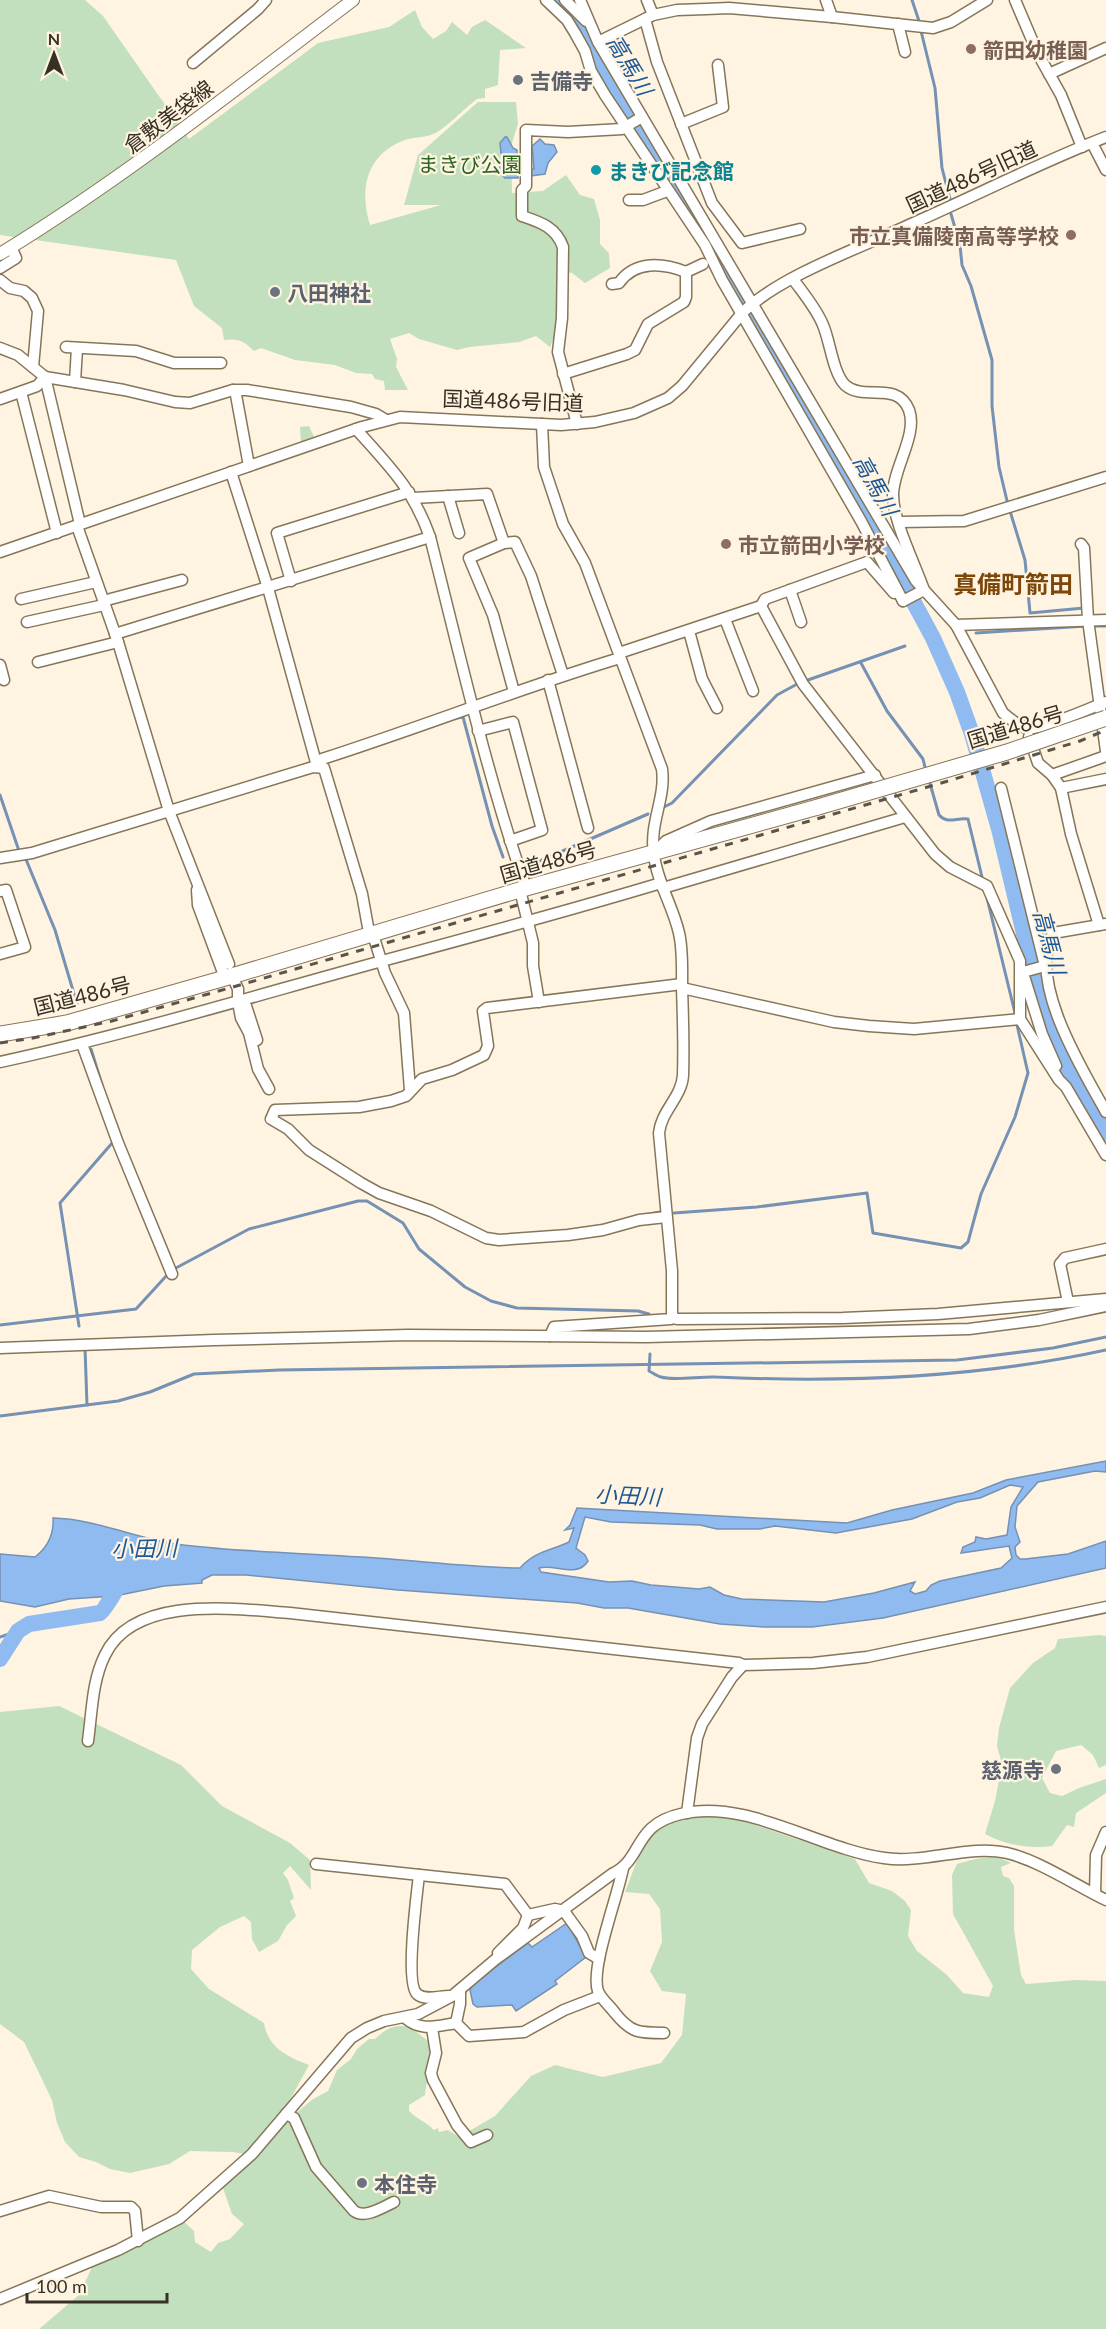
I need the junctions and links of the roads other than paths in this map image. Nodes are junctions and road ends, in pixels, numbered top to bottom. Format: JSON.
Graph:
{"nodes":[{"id":1,"x":266,"y":0,"type":"edge"},
{"id":2,"x":353,"y":0,"type":"edge"},
{"id":3,"x":546,"y":0,"type":"edge"},
{"id":4,"x":565,"y":0,"type":"edge"},
{"id":5,"x":580,"y":0,"type":"edge"},
{"id":6,"x":647,"y":0,"type":"edge"},
{"id":7,"x":826,"y":0,"type":"edge"},
{"id":8,"x":987,"y":0,"type":"edge"},
{"id":9,"x":1015,"y":0,"type":"edge"},
{"id":10,"x":831,"y":16,"type":"junction"},
{"id":11,"x":649,"y":17,"type":"junction"},
{"id":12,"x":588,"y":24,"type":"junction"},
{"id":13,"x":898,"y":24,"type":"junction"},
{"id":14,"x":598,"y":42,"type":"junction"},
{"id":15,"x":1106,"y":48,"type":"edge"},
{"id":16,"x":905,"y":52,"type":"dead end"},
{"id":17,"x":193,"y":63,"type":"dead end"},
{"id":18,"x":718,"y":65,"type":"dead end"},
{"id":19,"x":1048,"y":74,"type":"junction"},
{"id":20,"x":634,"y":122,"type":"junction"},
{"id":21,"x":681,"y":124,"type":"junction"},
{"id":22,"x":1106,"y":137,"type":"edge"},
{"id":23,"x":1087,"y":145,"type":"junction"},
{"id":24,"x":1106,"y":170,"type":"edge"},
{"id":25,"x":668,"y":191,"type":"junction"},
{"id":26,"x":629,"y":200,"type":"dead end"},
{"id":27,"x":800,"y":228,"type":"dead end"},
{"id":28,"x":705,"y":245,"type":"junction"},
{"id":29,"x":5,"y":251,"type":"edge"},
{"id":30,"x":703,"y":264,"type":"junction"},
{"id":31,"x":0,"y":268,"type":"edge"},
{"id":32,"x":686,"y":272,"type":"junction"},
{"id":33,"x":793,"y":279,"type":"junction"},
{"id":34,"x":0,"y":280,"type":"edge"},
{"id":35,"x":722,"y":280,"type":"junction"},
{"id":36,"x":612,"y":284,"type":"dead end"},
{"id":37,"x":746,"y":309,"type":"junction"},
{"id":38,"x":0,"y":348,"type":"edge"},
{"id":39,"x":221,"y":363,"type":"dead end"},
{"id":40,"x":33,"y":367,"type":"junction"},
{"id":41,"x":563,"y":374,"type":"junction"},
{"id":42,"x":45,"y":377,"type":"junction"},
{"id":43,"x":75,"y":381,"type":"junction"},
{"id":44,"x":233,"y":390,"type":"junction"},
{"id":45,"x":21,"y":392,"type":"junction"},
{"id":46,"x":0,"y":399,"type":"edge"},
{"id":47,"x":386,"y":420,"type":"junction"},
{"id":48,"x":542,"y":424,"type":"junction"},
{"id":49,"x":577,"y":424,"type":"junction"},
{"id":50,"x":356,"y":429,"type":"junction"},
{"id":51,"x":249,"y":466,"type":"junction"},
{"id":52,"x":231,"y":472,"type":"junction"},
{"id":53,"x":1106,"y":477,"type":"edge"},
{"id":54,"x":411,"y":495,"type":"junction"},
{"id":55,"x":448,"y":495,"type":"junction"},
{"id":56,"x":900,"y":522,"type":"junction"},
{"id":57,"x":78,"y":525,"type":"junction"},
{"id":58,"x":57,"y":533,"type":"junction"},
{"id":59,"x":459,"y":533,"type":"dead end"},
{"id":60,"x":430,"y":537,"type":"junction"},
{"id":61,"x":504,"y":543,"type":"junction"},
{"id":62,"x":1081,"y":544,"type":"dead end"},
{"id":63,"x":0,"y":552,"type":"edge"},
{"id":64,"x":182,"y":580,"type":"dead end"},
{"id":65,"x":291,"y":581,"type":"junction"},
{"id":66,"x":96,"y":582,"type":"junction"},
{"id":67,"x":268,"y":588,"type":"junction"},
{"id":68,"x":790,"y":590,"type":"junction"},
{"id":69,"x":922,"y":592,"type":"junction"},
{"id":70,"x":21,"y":599,"type":"dead end"},
{"id":71,"x":905,"y":600,"type":"junction"},
{"id":72,"x":103,"y":603,"type":"junction"},
{"id":73,"x":761,"y":606,"type":"junction"},
{"id":74,"x":1088,"y":618,"type":"junction"},
{"id":75,"x":725,"y":619,"type":"junction"},
{"id":76,"x":1106,"y":620,"type":"edge"},
{"id":77,"x":27,"y":622,"type":"dead end"},
{"id":78,"x":801,"y":622,"type":"dead end"},
{"id":79,"x":956,"y":625,"type":"junction"},
{"id":80,"x":689,"y":631,"type":"junction"},
{"id":81,"x":116,"y":638,"type":"junction"},
{"id":82,"x":620,"y":655,"type":"junction"},
{"id":83,"x":38,"y":662,"type":"dead end"},
{"id":84,"x":0,"y":665,"type":"edge"},
{"id":85,"x":563,"y":675,"type":"junction"},
{"id":86,"x":3,"y":680,"type":"dead end"},
{"id":87,"x":548,"y":680,"type":"junction"},
{"id":88,"x":753,"y":691,"type":"dead end"},
{"id":89,"x":514,"y":692,"type":"junction"},
{"id":90,"x":472,"y":707,"type":"junction"},
{"id":91,"x":717,"y":708,"type":"dead end"},
{"id":92,"x":1104,"y":708,"type":"edge"},
{"id":93,"x":1028,"y":728,"type":"junction"},
{"id":94,"x":478,"y":731,"type":"junction"},
{"id":95,"x":1106,"y":754,"type":"edge"},
{"id":96,"x":321,"y":766,"type":"junction"},
{"id":97,"x":874,"y":775,"type":"junction"},
{"id":98,"x":1052,"y":775,"type":"junction"},
{"id":99,"x":1106,"y":778,"type":"edge"},
{"id":100,"x":1001,"y":788,"type":"dead end"},
{"id":101,"x":1061,"y":788,"type":"junction"},
{"id":102,"x":170,"y":814,"type":"junction"},
{"id":103,"x":905,"y":817,"type":"junction"},
{"id":104,"x":588,"y":828,"type":"dead end"},
{"id":105,"x":510,"y":841,"type":"junction"},
{"id":106,"x":653,"y":853,"type":"junction"},
{"id":107,"x":0,"y":858,"type":"edge"},
{"id":108,"x":662,"y":886,"type":"junction"},
{"id":109,"x":523,"y":889,"type":"junction"},
{"id":110,"x":0,"y":891,"type":"edge"},
{"id":111,"x":528,"y":923,"type":"junction"},
{"id":112,"x":1102,"y":924,"type":"edge"},
{"id":113,"x":372,"y":935,"type":"junction"},
{"id":114,"x":0,"y":954,"type":"edge"},
{"id":115,"x":381,"y":961,"type":"junction"},
{"id":116,"x":1043,"y":967,"type":"junction"},
{"id":117,"x":1024,"y":968,"type":"junction"},
{"id":118,"x":229,"y":973,"type":"junction"},
{"id":119,"x":682,"y":986,"type":"junction"},
{"id":120,"x":539,"y":1002,"type":"junction"},
{"id":121,"x":242,"y":1004,"type":"junction"},
{"id":122,"x":1020,"y":1019,"type":"junction"},
{"id":123,"x":0,"y":1034,"type":"edge"},
{"id":124,"x":82,"y":1044,"type":"junction"},
{"id":125,"x":0,"y":1062,"type":"edge"},
{"id":126,"x":1066,"y":1088,"type":"junction"},
{"id":127,"x":410,"y":1090,"type":"junction"},
{"id":128,"x":275,"y":1110,"type":"junction"},
{"id":129,"x":1106,"y":1112,"type":"edge"},
{"id":130,"x":1106,"y":1155,"type":"edge"},
{"id":131,"x":666,"y":1217,"type":"junction"},
{"id":132,"x":1106,"y":1249,"type":"edge"},
{"id":133,"x":171,"y":1272,"type":"dead end"},
{"id":134,"x":1106,"y":1299,"type":"edge"},
{"id":135,"x":1068,"y":1302,"type":"junction"},
{"id":136,"x":1106,"y":1306,"type":"edge"},
{"id":137,"x":672,"y":1317,"type":"junction"},
{"id":138,"x":550,"y":1336,"type":"junction"},
{"id":139,"x":0,"y":1348,"type":"edge"},
{"id":140,"x":1106,"y":1607,"type":"edge"},
{"id":141,"x":743,"y":1665,"type":"junction"},
{"id":142,"x":88,"y":1741,"type":"dead end"},
{"id":143,"x":687,"y":1813,"type":"junction"},
{"id":144,"x":1106,"y":1832,"type":"edge"},
{"id":145,"x":316,"y":1864,"type":"dead end"},
{"id":146,"x":623,"y":1868,"type":"junction"},
{"id":147,"x":419,"y":1875,"type":"junction"},
{"id":148,"x":1095,"y":1894,"type":"junction"},
{"id":149,"x":1106,"y":1900,"type":"edge"},
{"id":150,"x":564,"y":1911,"type":"junction"},
{"id":151,"x":528,"y":1915,"type":"junction"},
{"id":152,"x":496,"y":1959,"type":"junction"},
{"id":153,"x":599,"y":1959,"type":"junction"},
{"id":154,"x":456,"y":1993,"type":"junction"},
{"id":155,"x":600,"y":1996,"type":"junction"},
{"id":156,"x":405,"y":2018,"type":"junction"},
{"id":157,"x":456,"y":2023,"type":"junction"},
{"id":158,"x":432,"y":2028,"type":"junction"},
{"id":159,"x":663,"y":2033,"type":"dead end"},
{"id":160,"x":286,"y":2114,"type":"junction"},
{"id":161,"x":488,"y":2135,"type":"dead end"},
{"id":162,"x":394,"y":2202,"type":"dead end"},
{"id":163,"x":0,"y":2211,"type":"edge"},
{"id":164,"x":138,"y":2241,"type":"junction"},
{"id":165,"x":0,"y":2299,"type":"edge"}],
"edges":[{"from":1,"to":17,"type":"street"},
{"from":2,"to":29,"type":"main road","name":"倉敷美袋線"},
{"from":3,"to":20,"type":"street"},
{"from":4,"to":12,"type":"street"},
{"from":5,"to":12,"type":"street"},
{"from":6,"to":11,"type":"street"},
{"from":7,"to":10,"type":"street"},
{"from":8,"to":13,"type":"street"},
{"from":9,"to":19,"type":"street"},
{"from":10,"to":11,"type":"street"},
{"from":10,"to":13,"type":"street"},
{"from":11,"to":14,"type":"street"},
{"from":11,"to":21,"type":"street"},
{"from":12,"to":14,"type":"street"},
{"from":13,"to":16,"type":"street"},
{"from":14,"to":20,"type":"street"},
{"from":15,"to":19,"type":"street"},
{"from":18,"to":21,"type":"street"},
{"from":19,"to":23,"type":"street"},
{"from":20,"to":25,"type":"street"},
{"from":20,"to":37,"type":"street"},
{"from":20,"to":41,"type":"street"},
{"from":21,"to":27,"type":"street"},
{"from":22,"to":23,"type":"street","name":"国道486号旧道"},
{"from":23,"to":24,"type":"street"},
{"from":23,"to":33,"type":"street","name":"国道486号旧道"},
{"from":25,"to":26,"type":"street"},
{"from":25,"to":28,"type":"street"},
{"from":28,"to":30,"type":"street"},
{"from":28,"to":35,"type":"street"},
{"from":29,"to":31,"type":"street"},
{"from":30,"to":32,"type":"street"},
{"from":30,"to":35,"type":"street"},
{"from":32,"to":36,"type":"street"},
{"from":32,"to":41,"type":"street"},
{"from":33,"to":37,"type":"street","name":"国道486号旧道"},
{"from":33,"to":56,"type":"street"},
{"from":34,"to":40,"type":"street"},
{"from":35,"to":37,"type":"street"},
{"from":37,"to":49,"type":"street","name":"国道486号旧道"},
{"from":37,"to":69,"type":"street"},
{"from":37,"to":71,"type":"street"},
{"from":38,"to":40,"type":"street"},
{"from":39,"to":43,"type":"street"},
{"from":40,"to":42,"type":"street"},
{"from":41,"to":49,"type":"street"},
{"from":42,"to":43,"type":"street"},
{"from":42,"to":45,"type":"street"},
{"from":42,"to":57,"type":"street"},
{"from":43,"to":44,"type":"street"},
{"from":44,"to":47,"type":"street"},
{"from":44,"to":51,"type":"street"},
{"from":45,"to":46,"type":"street"},
{"from":45,"to":58,"type":"street"},
{"from":47,"to":48,"type":"street","name":"国道486号旧道"},
{"from":47,"to":50,"type":"street","name":"国道486号旧道"},
{"from":48,"to":49,"type":"street","name":"国道486号旧道"},
{"from":48,"to":82,"type":"street"},
{"from":50,"to":51,"type":"street","name":"国道486号旧道"},
{"from":50,"to":54,"type":"street"},
{"from":51,"to":52,"type":"street","name":"国道486号旧道"},
{"from":52,"to":57,"type":"street","name":"国道486号旧道"},
{"from":52,"to":67,"type":"street"},
{"from":53,"to":56,"type":"street"},
{"from":54,"to":55,"type":"street"},
{"from":54,"to":60,"type":"street"},
{"from":54,"to":65,"type":"street"},
{"from":55,"to":59,"type":"street"},
{"from":55,"to":61,"type":"street"},
{"from":56,"to":69,"type":"street"},
{"from":57,"to":58,"type":"street","name":"国道486号旧道"},
{"from":57,"to":66,"type":"street"},
{"from":58,"to":63,"type":"street","name":"国道486号旧道"},
{"from":60,"to":65,"type":"street"},
{"from":60,"to":90,"type":"street"},
{"from":61,"to":85,"type":"street"},
{"from":61,"to":89,"type":"street"},
{"from":62,"to":74,"type":"street"},
{"from":64,"to":72,"type":"street"},
{"from":65,"to":67,"type":"street"},
{"from":66,"to":70,"type":"street"},
{"from":66,"to":72,"type":"street"},
{"from":67,"to":81,"type":"street"},
{"from":67,"to":96,"type":"street"},
{"from":68,"to":71,"type":"street"},
{"from":68,"to":73,"type":"street"},
{"from":68,"to":78,"type":"street"},
{"from":69,"to":71,"type":"street"},
{"from":69,"to":79,"type":"street"},
{"from":72,"to":77,"type":"street"},
{"from":72,"to":81,"type":"street"},
{"from":73,"to":75,"type":"street"},
{"from":73,"to":97,"type":"street"},
{"from":74,"to":76,"type":"street"},
{"from":74,"to":79,"type":"street"},
{"from":74,"to":92,"type":"street"},
{"from":75,"to":80,"type":"street"},
{"from":75,"to":88,"type":"street"},
{"from":79,"to":93,"type":"street"},
{"from":80,"to":82,"type":"street"},
{"from":80,"to":91,"type":"street"},
{"from":81,"to":83,"type":"street"},
{"from":81,"to":102,"type":"street"},
{"from":82,"to":85,"type":"street"},
{"from":82,"to":106,"type":"street"},
{"from":84,"to":86,"type":"street"},
{"from":85,"to":87,"type":"street"},
{"from":87,"to":89,"type":"street"},
{"from":87,"to":104,"type":"street"},
{"from":89,"to":90,"type":"street"},
{"from":90,"to":94,"type":"street"},
{"from":90,"to":96,"type":"street"},
{"from":92,"to":93,"type":"street"},
{"from":92,"to":95,"type":"street"},
{"from":92,"to":106,"type":"highway","name":"国道486号","bridge":true},
{"from":93,"to":98,"type":"street"},
{"from":94,"to":105,"type":"street"},
{"from":94,"to":105,"type":"street"},
{"from":95,"to":98,"type":"street"},
{"from":96,"to":102,"type":"street"},
{"from":96,"to":113,"type":"street"},
{"from":97,"to":103,"type":"street"},
{"from":97,"to":106,"type":"street"},
{"from":98,"to":101,"type":"street"},
{"from":99,"to":101,"type":"street"},
{"from":100,"to":116,"type":"street"},
{"from":101,"to":112,"type":"street"},
{"from":102,"to":107,"type":"street"},
{"from":102,"to":118,"type":"street"},
{"from":103,"to":108,"type":"street"},
{"from":103,"to":117,"type":"street"},
{"from":105,"to":109,"type":"street"},
{"from":106,"to":108,"type":"street"},
{"from":106,"to":109,"type":"highway","name":"国道486号"},
{"from":108,"to":111,"type":"street"},
{"from":108,"to":119,"type":"street"},
{"from":109,"to":111,"type":"street"},
{"from":109,"to":113,"type":"highway","name":"国道486号"},
{"from":110,"to":114,"type":"street"},
{"from":111,"to":115,"type":"street"},
{"from":111,"to":120,"type":"street"},
{"from":112,"to":116,"type":"street"},
{"from":113,"to":115,"type":"street"},
{"from":113,"to":118,"type":"highway","name":"国道486号"},
{"from":115,"to":121,"type":"street"},
{"from":115,"to":127,"type":"street"},
{"from":116,"to":117,"type":"street"},
{"from":116,"to":129,"type":"street"},
{"from":117,"to":122,"type":"street"},
{"from":117,"to":126,"type":"street"},
{"from":118,"to":121,"type":"street"},
{"from":118,"to":123,"type":"highway","name":"国道486号"},
{"from":119,"to":120,"type":"street"},
{"from":119,"to":122,"type":"street"},
{"from":119,"to":131,"type":"street"},
{"from":120,"to":127,"type":"street"},
{"from":121,"to":124,"type":"street"},
{"from":121,"to":128,"type":"street"},
{"from":122,"to":126,"type":"street"},
{"from":124,"to":125,"type":"street"},
{"from":124,"to":133,"type":"street"},
{"from":126,"to":130,"type":"street"},
{"from":127,"to":128,"type":"street"},
{"from":128,"to":131,"type":"street"},
{"from":131,"to":137,"type":"street"},
{"from":132,"to":135,"type":"street"},
{"from":134,"to":135,"type":"street"},
{"from":135,"to":137,"type":"street"},
{"from":136,"to":138,"type":"street"},
{"from":137,"to":138,"type":"street"},
{"from":138,"to":139,"type":"street"},
{"from":140,"to":141,"type":"street"},
{"from":141,"to":142,"type":"street"},
{"from":141,"to":143,"type":"street"},
{"from":143,"to":146,"type":"street"},
{"from":143,"to":148,"type":"street"},
{"from":144,"to":148,"type":"street"},
{"from":145,"to":147,"type":"street"},
{"from":146,"to":150,"type":"street"},
{"from":146,"to":153,"type":"street"},
{"from":147,"to":151,"type":"street"},
{"from":147,"to":154,"type":"street"},
{"from":148,"to":149,"type":"street"},
{"from":150,"to":151,"type":"street"},
{"from":150,"to":152,"type":"street"},
{"from":150,"to":153,"type":"street"},
{"from":151,"to":152,"type":"street"},
{"from":152,"to":154,"type":"street"},
{"from":153,"to":155,"type":"street"},
{"from":154,"to":156,"type":"street"},
{"from":154,"to":157,"type":"street"},
{"from":155,"to":157,"type":"street"},
{"from":155,"to":159,"type":"street"},
{"from":156,"to":158,"type":"street"},
{"from":156,"to":160,"type":"street"},
{"from":157,"to":158,"type":"street"},
{"from":158,"to":161,"type":"street"},
{"from":160,"to":162,"type":"street"},
{"from":160,"to":164,"type":"street"},
{"from":163,"to":164,"type":"street"},
{"from":164,"to":165,"type":"street"}]}
